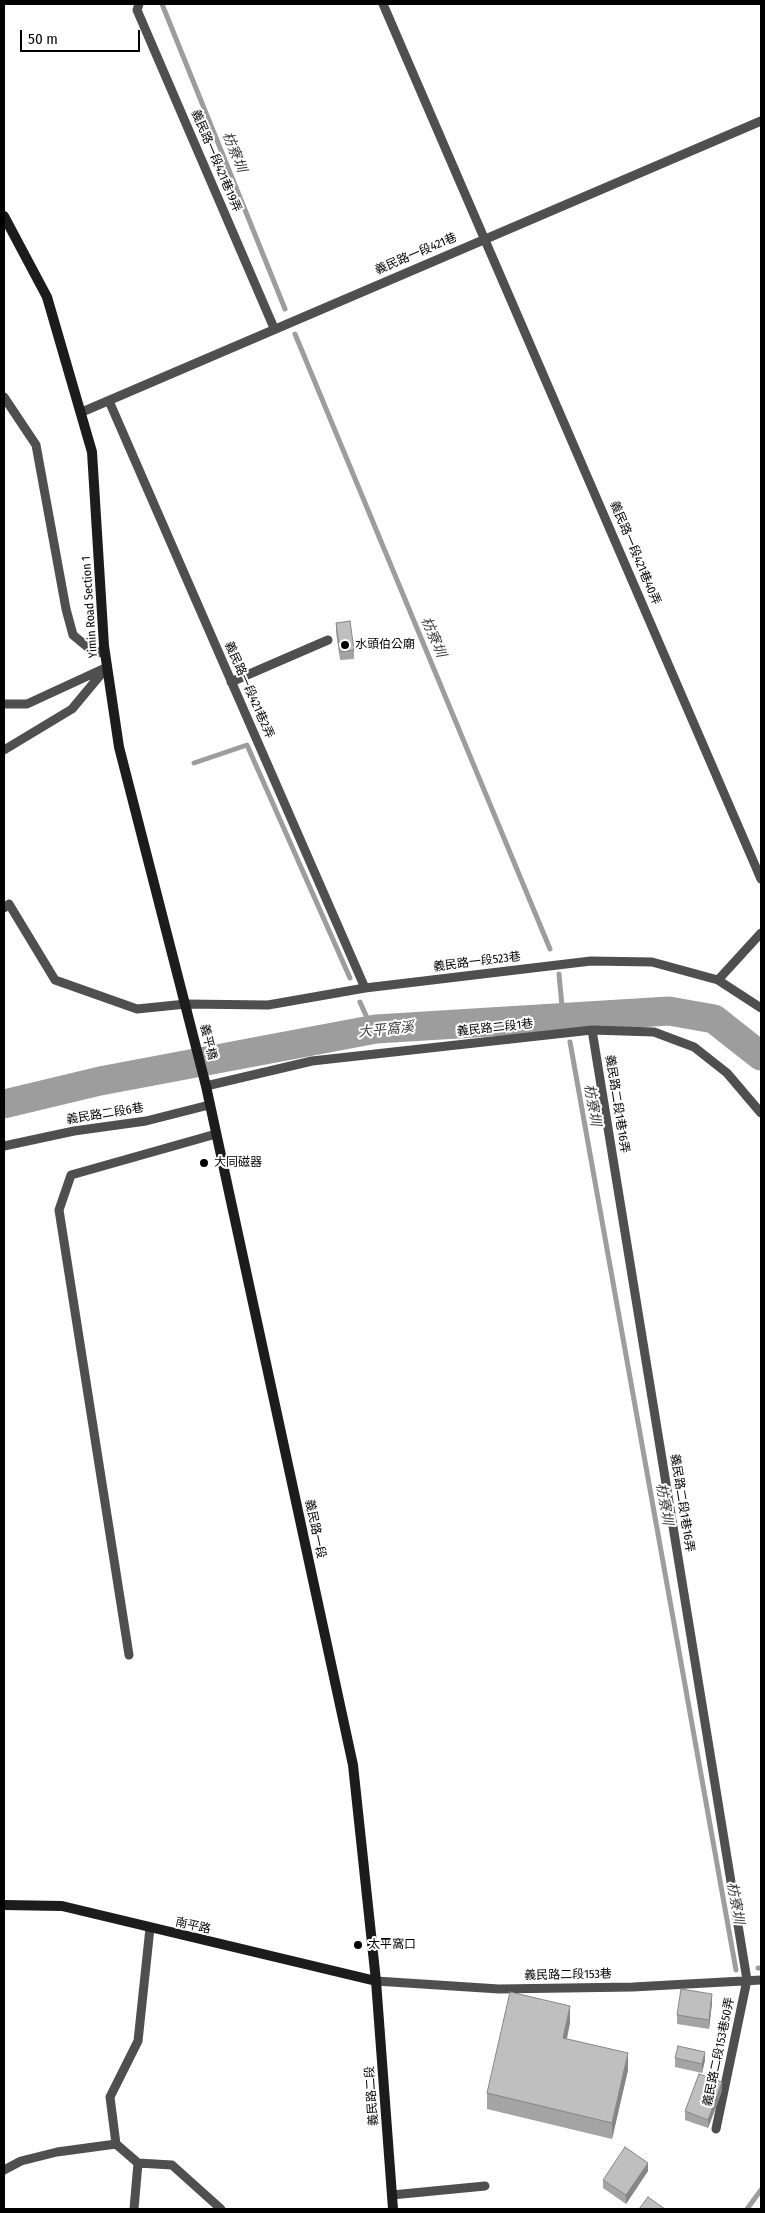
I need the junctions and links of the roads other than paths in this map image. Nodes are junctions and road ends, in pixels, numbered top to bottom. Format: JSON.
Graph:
{"nodes":[{"id":1,"x":138,"y":4,"type":"edge"},
{"id":2,"x":383,"y":4,"type":"edge"},
{"id":3,"x":761,"y":121,"type":"edge"},
{"id":4,"x":4,"y":216,"type":"edge"},
{"id":5,"x":485,"y":238,"type":"junction"},
{"id":6,"x":274,"y":328,"type":"junction"},
{"id":7,"x":4,"y":397,"type":"edge"},
{"id":8,"x":110,"y":402,"type":"junction"},
{"id":9,"x":82,"y":412,"type":"junction"},
{"id":10,"x":328,"y":640,"type":"dead end"},
{"id":11,"x":105,"y":654,"type":"junction"},
{"id":12,"x":107,"y":667,"type":"junction"},
{"id":13,"x":232,"y":682,"type":"junction"},
{"id":14,"x":4,"y":704,"type":"edge"},
{"id":15,"x":4,"y":750,"type":"edge"},
{"id":16,"x":761,"y":878,"type":"edge"},
{"id":17,"x":4,"y":908,"type":"edge"},
{"id":18,"x":761,"y":933,"type":"edge"},
{"id":19,"x":718,"y":980,"type":"junction"},
{"id":20,"x":365,"y":988,"type":"junction"},
{"id":21,"x":186,"y":1004,"type":"junction"},
{"id":22,"x":761,"y":1008,"type":"edge"},
{"id":23,"x":592,"y":1030,"type":"junction"},
{"id":24,"x":206,"y":1086,"type":"junction"},
{"id":25,"x":209,"y":1105,"type":"junction"},
{"id":26,"x":761,"y":1113,"type":"edge"},
{"id":27,"x":216,"y":1134,"type":"junction"},
{"id":28,"x":4,"y":1146,"type":"edge"},
{"id":29,"x":128,"y":1655,"type":"dead end"},
{"id":30,"x":4,"y":1905,"type":"edge"},
{"id":31,"x":150,"y":1928,"type":"junction"},
{"id":32,"x":747,"y":1980,"type":"junction"},
{"id":33,"x":761,"y":1980,"type":"edge"},
{"id":34,"x":376,"y":1981,"type":"junction"},
{"id":35,"x":716,"y":2129,"type":"dead end"},
{"id":36,"x":116,"y":2144,"type":"junction"},
{"id":37,"x":138,"y":2163,"type":"junction"},
{"id":38,"x":4,"y":2170,"type":"edge"},
{"id":39,"x":485,"y":2186,"type":"dead end"},
{"id":40,"x":392,"y":2195,"type":"junction"},
{"id":41,"x":134,"y":2209,"type":"edge"},
{"id":42,"x":221,"y":2209,"type":"edge"},
{"id":43,"x":393,"y":2209,"type":"edge"}],
"edges":[{"from":1,"to":6,"type":"lane","name":"義民路一段421巷19弄"},
{"from":2,"to":5,"type":"lane","name":"義民路一段421巷40弄"},
{"from":3,"to":5,"type":"lane","name":"義民路一段421巷"},
{"from":4,"to":9,"type":"street","name":"Yimin Road Section 1"},
{"from":5,"to":6,"type":"lane","name":"義民路一段421巷"},
{"from":5,"to":16,"type":"lane","name":"義民路一段421巷40弄"},
{"from":6,"to":8,"type":"lane","name":"義民路一段421巷"},
{"from":7,"to":11,"type":"lane"},
{"from":8,"to":9,"type":"lane","name":"義民路一段421巷"},
{"from":8,"to":13,"type":"lane","name":"義民路一段421巷2弄"},
{"from":9,"to":11,"type":"street","name":"Yimin Road Section 1"},
{"from":10,"to":13,"type":"lane"},
{"from":11,"to":12,"type":"street","name":"Yimin Road Section 1"},
{"from":12,"to":14,"type":"lane"},
{"from":12,"to":15,"type":"lane"},
{"from":12,"to":21,"type":"street","name":"Yimin Road Section 1"},
{"from":13,"to":20,"type":"lane","name":"義民路一段421巷2弄"},
{"from":17,"to":21,"type":"lane","name":"義民路一段523巷"},
{"from":18,"to":19,"type":"lane"},
{"from":19,"to":20,"type":"lane","name":"義民路一段523巷"},
{"from":19,"to":22,"type":"lane","name":"義民路一段523巷"},
{"from":20,"to":21,"type":"lane","name":"義民路一段523巷"},
{"from":21,"to":24,"type":"street","name":"義平橋"},
{"from":23,"to":24,"type":"lane","name":"義民路二段1巷"},
{"from":23,"to":26,"type":"lane","name":"義民路二段1巷"},
{"from":23,"to":32,"type":"lane","name":"義民路二段1巷16弄"},
{"from":24,"to":25,"type":"street","name":"義民路一段"},
{"from":25,"to":27,"type":"street","name":"義民路一段"},
{"from":25,"to":28,"type":"lane","name":"義民路二段6巷"},
{"from":27,"to":29,"type":"lane"},
{"from":27,"to":34,"type":"street","name":"義民路一段"},
{"from":30,"to":31,"type":"street","name":"南平路"},
{"from":31,"to":34,"type":"street","name":"南平路"},
{"from":31,"to":36,"type":"lane"},
{"from":32,"to":33,"type":"lane","name":"義民路二段153巷"},
{"from":32,"to":34,"type":"lane","name":"義民路二段153巷"},
{"from":32,"to":35,"type":"lane","name":"義民路二段153巷50弄"},
{"from":34,"to":40,"type":"street","name":"義民路二段"},
{"from":36,"to":37,"type":"lane"},
{"from":36,"to":38,"type":"lane"},
{"from":37,"to":41,"type":"lane"},
{"from":37,"to":42,"type":"lane"},
{"from":39,"to":40,"type":"lane"},
{"from":40,"to":43,"type":"street","name":"義民路二段"}]}
